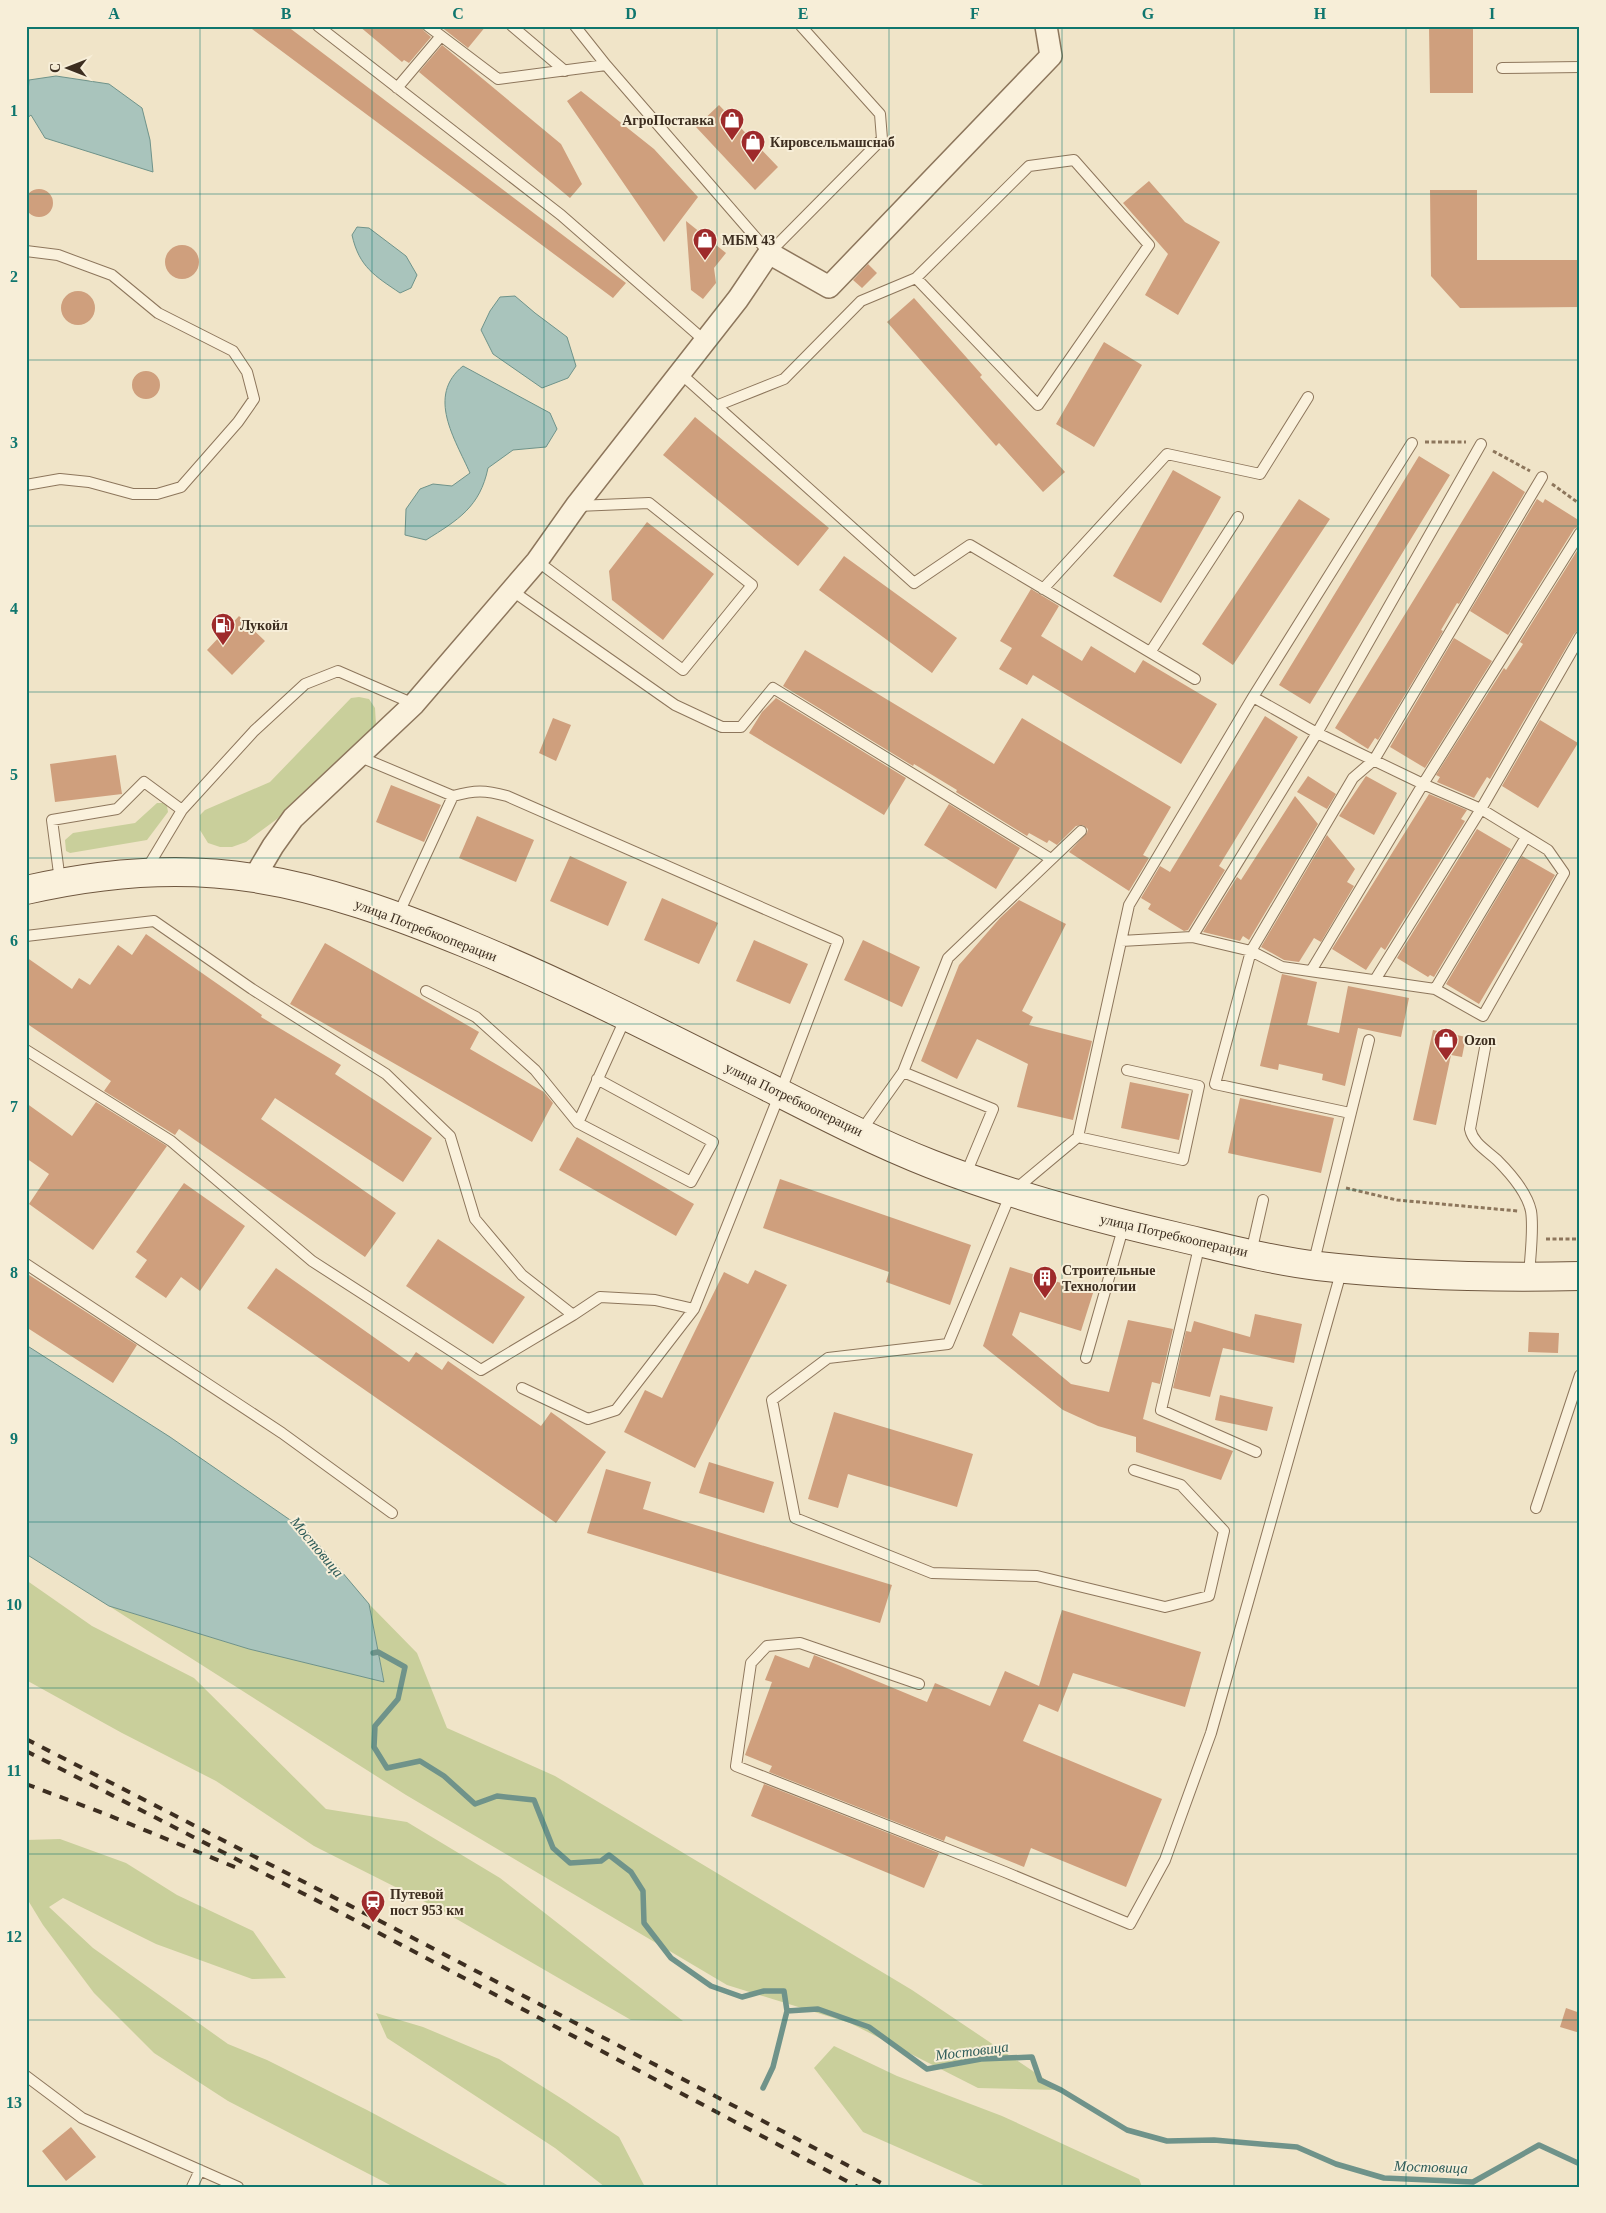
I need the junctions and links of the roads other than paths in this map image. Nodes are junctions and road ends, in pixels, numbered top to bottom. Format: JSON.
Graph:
{"nodes":[{"id":1,"x":318,"y":26,"type":"edge"},
{"id":2,"x":428,"y":26,"type":"edge"},
{"id":3,"x":512,"y":26,"type":"edge"},
{"id":4,"x":574,"y":26,"type":"edge"},
{"id":5,"x":801,"y":26,"type":"edge"},
{"id":6,"x":1046,"y":26,"type":"edge"},
{"id":7,"x":441,"y":36,"type":"junction"},
{"id":8,"x":606,"y":66,"type":"junction"},
{"id":9,"x":1580,"y":67,"type":"edge"},
{"id":10,"x":1502,"y":68,"type":"dead end"},
{"id":11,"x":565,"y":71,"type":"junction"},
{"id":12,"x":398,"y":88,"type":"junction"},
{"id":13,"x":26,"y":251,"type":"edge"},
{"id":14,"x":768,"y":254,"type":"junction"},
{"id":15,"x":916,"y":278,"type":"junction"},
{"id":16,"x":705,"y":341,"type":"junction"},
{"id":17,"x":680,"y":373,"type":"junction"},
{"id":18,"x":1308,"y":397,"type":"dead end"},
{"id":19,"x":716,"y":406,"type":"junction"},
{"id":20,"x":1412,"y":443,"type":"road end"},
{"id":21,"x":1482,"y":444,"type":"road end"},
{"id":22,"x":1542,"y":477,"type":"road end"},
{"id":23,"x":26,"y":485,"type":"edge"},
{"id":24,"x":576,"y":506,"type":"junction"},
{"id":25,"x":1238,"y":517,"type":"dead end"},
{"id":26,"x":1580,"y":533,"type":"edge"},
{"id":27,"x":537,"y":561,"type":"junction"},
{"id":28,"x":1043,"y":589,"type":"junction"},
{"id":29,"x":511,"y":590,"type":"junction"},
{"id":30,"x":1580,"y":637,"type":"edge"},
{"id":31,"x":1151,"y":652,"type":"junction"},
{"id":32,"x":1195,"y":679,"type":"dead end"},
{"id":33,"x":1253,"y":697,"type":"junction"},
{"id":34,"x":414,"y":704,"type":"junction"},
{"id":35,"x":1317,"y":733,"type":"junction"},
{"id":36,"x":357,"y":756,"type":"junction"},
{"id":37,"x":1374,"y":760,"type":"junction"},
{"id":38,"x":1423,"y":784,"type":"junction"},
{"id":39,"x":453,"y":796,"type":"junction"},
{"id":40,"x":182,"y":810,"type":"junction"},
{"id":41,"x":1481,"y":810,"type":"junction"},
{"id":42,"x":1081,"y":831,"type":"dead end"},
{"id":43,"x":1526,"y":837,"type":"junction"},
{"id":44,"x":1051,"y":859,"type":"junction"},
{"id":45,"x":144,"y":872,"type":"junction"},
{"id":46,"x":254,"y":878,"type":"junction"},
{"id":47,"x":60,"y":882,"type":"junction"},
{"id":48,"x":26,"y":890,"type":"edge"},
{"id":49,"x":397,"y":917,"type":"junction"},
{"id":50,"x":26,"y":936,"type":"edge"},
{"id":51,"x":1192,"y":937,"type":"junction"},
{"id":52,"x":1121,"y":942,"type":"junction"},
{"id":53,"x":1251,"y":951,"type":"junction"},
{"id":54,"x":1310,"y":971,"type":"junction"},
{"id":55,"x":1375,"y":980,"type":"junction"},
{"id":56,"x":1436,"y":989,"type":"junction"},
{"id":57,"x":426,"y":990,"type":"dead end"},
{"id":58,"x":627,"y":1016,"type":"junction"},
{"id":59,"x":1369,"y":1040,"type":"dead end"},
{"id":60,"x":1485,"y":1048,"type":"dead end"},
{"id":61,"x":26,"y":1050,"type":"edge"},
{"id":62,"x":1128,"y":1070,"type":"dead end"},
{"id":63,"x":903,"y":1072,"type":"junction"},
{"id":64,"x":597,"y":1079,"type":"junction"},
{"id":65,"x":780,"y":1093,"type":"junction"},
{"id":66,"x":1350,"y":1113,"type":"junction"},
{"id":67,"x":578,"y":1123,"type":"junction"},
{"id":68,"x":861,"y":1132,"type":"junction"},
{"id":69,"x":1078,"y":1137,"type":"junction"},
{"id":70,"x":965,"y":1176,"type":"junction"},
{"id":71,"x":1011,"y":1193,"type":"junction"},
{"id":72,"x":1263,"y":1200,"type":"dead end"},
{"id":73,"x":1125,"y":1224,"type":"junction"},
{"id":74,"x":1200,"y":1242,"type":"junction"},
{"id":75,"x":1251,"y":1254,"type":"junction"},
{"id":76,"x":26,"y":1264,"type":"edge"},
{"id":77,"x":1313,"y":1265,"type":"junction"},
{"id":78,"x":1342,"y":1268,"type":"junction"},
{"id":79,"x":1580,"y":1276,"type":"edge"},
{"id":80,"x":1529,"y":1277,"type":"junction"},
{"id":81,"x":694,"y":1309,"type":"junction"},
{"id":82,"x":573,"y":1315,"type":"junction"},
{"id":83,"x":1086,"y":1358,"type":"dead end"},
{"id":84,"x":1580,"y":1376,"type":"edge"},
{"id":85,"x":522,"y":1388,"type":"dead end"},
{"id":86,"x":1256,"y":1452,"type":"dead end"},
{"id":87,"x":1134,"y":1470,"type":"dead end"},
{"id":88,"x":1536,"y":1508,"type":"dead end"},
{"id":89,"x":392,"y":1513,"type":"dead end"},
{"id":90,"x":919,"y":1684,"type":"dead end"},
{"id":91,"x":26,"y":2076,"type":"edge"},
{"id":92,"x":200,"y":2170,"type":"junction"},
{"id":93,"x":192,"y":2187,"type":"edge"},
{"id":94,"x":238,"y":2187,"type":"edge"}],
"edges":[{"from":1,"to":12,"type":"lane"},
{"from":2,"to":7,"type":"lane"},
{"from":3,"to":11,"type":"lane"},
{"from":4,"to":8,"type":"lane"},
{"from":5,"to":14,"type":"lane"},
{"from":6,"to":14,"type":"street"},
{"from":7,"to":11,"type":"lane"},
{"from":7,"to":12,"type":"lane"},
{"from":8,"to":11,"type":"lane"},
{"from":8,"to":14,"type":"lane"},
{"from":9,"to":10,"type":"lane"},
{"from":12,"to":16,"type":"lane"},
{"from":13,"to":23,"type":"lane"},
{"from":14,"to":16,"type":"street"},
{"from":15,"to":15,"type":"lane"},
{"from":15,"to":19,"type":"lane"},
{"from":16,"to":17,"type":"street"},
{"from":17,"to":19,"type":"lane"},
{"from":17,"to":24,"type":"street"},
{"from":18,"to":28,"type":"lane"},
{"from":19,"to":28,"type":"lane"},
{"from":20,"to":33,"type":"lane"},
{"from":21,"to":35,"type":"lane"},
{"from":22,"to":37,"type":"lane"},
{"from":24,"to":27,"type":"street"},
{"from":24,"to":27,"type":"lane"},
{"from":25,"to":31,"type":"lane"},
{"from":26,"to":38,"type":"lane"},
{"from":27,"to":29,"type":"street"},
{"from":28,"to":31,"type":"lane"},
{"from":29,"to":34,"type":"street"},
{"from":29,"to":44,"type":"lane"},
{"from":30,"to":41,"type":"lane"},
{"from":31,"to":32,"type":"lane"},
{"from":33,"to":35,"type":"lane"},
{"from":33,"to":52,"type":"lane"},
{"from":34,"to":36,"type":"street"},
{"from":34,"to":40,"type":"lane"},
{"from":35,"to":37,"type":"lane"},
{"from":35,"to":51,"type":"lane"},
{"from":36,"to":39,"type":"lane"},
{"from":36,"to":46,"type":"street"},
{"from":37,"to":38,"type":"lane"},
{"from":37,"to":53,"type":"lane"},
{"from":38,"to":41,"type":"lane"},
{"from":38,"to":54,"type":"lane"},
{"from":39,"to":49,"type":"lane"},
{"from":39,"to":65,"type":"lane"},
{"from":40,"to":45,"type":"lane"},
{"from":40,"to":47,"type":"lane"},
{"from":41,"to":43,"type":"lane"},
{"from":41,"to":55,"type":"lane"},
{"from":42,"to":44,"type":"lane"},
{"from":43,"to":56,"type":"lane"},
{"from":43,"to":56,"type":"lane"},
{"from":44,"to":63,"type":"lane"},
{"from":45,"to":46,"type":"main road","name":"улица Потребкооперации"},
{"from":45,"to":47,"type":"main road","name":"улица Потребкооперации"},
{"from":46,"to":49,"type":"main road","name":"улица Потребкооперации"},
{"from":47,"to":48,"type":"main road","name":"улица Потребкооперации"},
{"from":49,"to":58,"type":"main road","name":"улица Потребкооперации"},
{"from":50,"to":82,"type":"lane"},
{"from":51,"to":52,"type":"lane"},
{"from":51,"to":53,"type":"lane"},
{"from":52,"to":69,"type":"lane"},
{"from":53,"to":54,"type":"lane"},
{"from":53,"to":66,"type":"lane"},
{"from":54,"to":55,"type":"lane"},
{"from":55,"to":56,"type":"lane"},
{"from":57,"to":67,"type":"lane"},
{"from":58,"to":64,"type":"lane"},
{"from":58,"to":65,"type":"main road","name":"улица Потребкооперации"},
{"from":59,"to":66,"type":"lane"},
{"from":60,"to":80,"type":"lane"},
{"from":61,"to":82,"type":"lane"},
{"from":62,"to":69,"type":"lane"},
{"from":63,"to":68,"type":"lane"},
{"from":63,"to":70,"type":"lane"},
{"from":64,"to":67,"type":"lane"},
{"from":64,"to":67,"type":"lane"},
{"from":65,"to":68,"type":"main road","name":"улица Потребкооперации"},
{"from":65,"to":81,"type":"lane"},
{"from":66,"to":77,"type":"lane"},
{"from":68,"to":70,"type":"main road","name":"улица Потребкооперации"},
{"from":69,"to":71,"type":"lane"},
{"from":70,"to":71,"type":"main road","name":"улица Потребкооперации"},
{"from":71,"to":73,"type":"main road","name":"улица Потребкооперации"},
{"from":71,"to":87,"type":"lane"},
{"from":72,"to":75,"type":"lane"},
{"from":73,"to":74,"type":"main road","name":"улица Потребкооперации"},
{"from":73,"to":83,"type":"lane"},
{"from":74,"to":75,"type":"main road","name":"улица Потребкооперации"},
{"from":74,"to":86,"type":"lane"},
{"from":75,"to":77,"type":"main road","name":"улица Потребкооперации"},
{"from":76,"to":89,"type":"lane"},
{"from":77,"to":78,"type":"main road","name":"улица Потребкооперации"},
{"from":78,"to":80,"type":"main road","name":"улица Потребкооперации"},
{"from":78,"to":90,"type":"lane"},
{"from":79,"to":80,"type":"main road","name":"улица Потребкооперации"},
{"from":81,"to":82,"type":"lane"},
{"from":81,"to":85,"type":"lane"},
{"from":84,"to":88,"type":"lane"},
{"from":91,"to":92,"type":"lane"},
{"from":92,"to":93,"type":"lane"},
{"from":92,"to":94,"type":"lane"}]}
